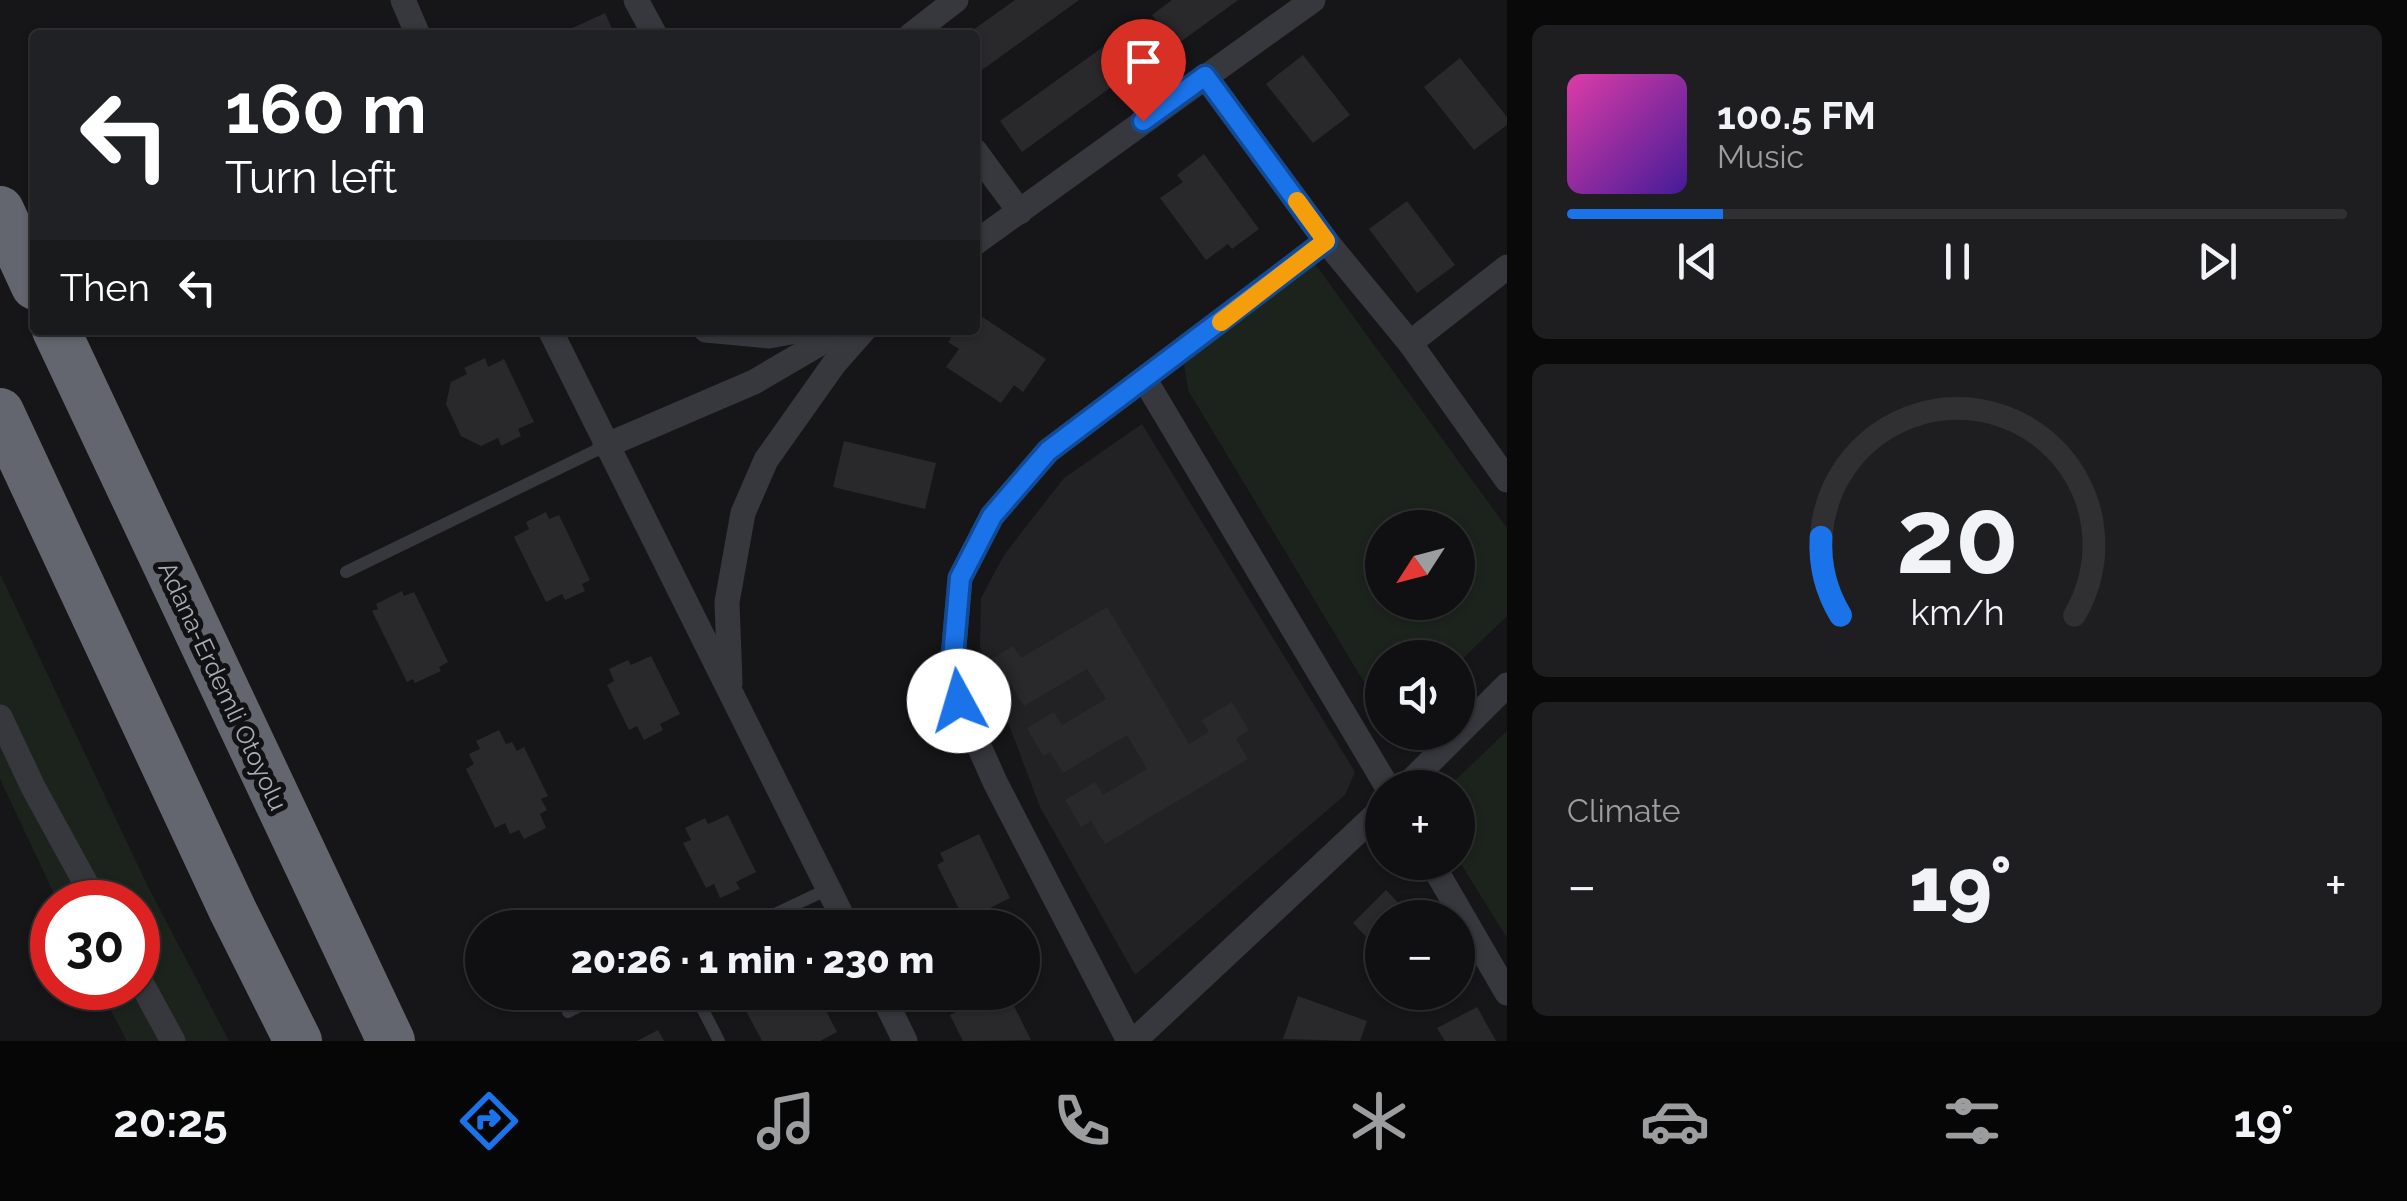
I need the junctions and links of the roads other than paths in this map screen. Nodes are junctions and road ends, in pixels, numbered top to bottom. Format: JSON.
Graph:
{"nodes":[{"id":1,"x":403,"y":0,"type":"edge"},
{"id":2,"x":636,"y":0,"type":"edge"},
{"id":3,"x":956,"y":0,"type":"edge"},
{"id":4,"x":1313,"y":0,"type":"edge"},
{"id":5,"x":416,"y":30,"type":"edge"},
{"id":6,"x":652,"y":30,"type":"edge"},
{"id":7,"x":917,"y":30,"type":"edge"},
{"id":8,"x":1205,"y":76,"type":"junction"},
{"id":9,"x":980,"y":158,"type":"edge"},
{"id":10,"x":0,"y":210,"type":"edge"},
{"id":11,"x":1020,"y":212,"type":"junction"},
{"id":12,"x":980,"y":240,"type":"edge"},
{"id":13,"x":1326,"y":241,"type":"junction"},
{"id":14,"x":1507,"y":267,"type":"edge"},
{"id":15,"x":30,"y":275,"type":"edge"},
{"id":16,"x":58,"y":335,"type":"edge"},
{"id":17,"x":552,"y":335,"type":"edge"},
{"id":18,"x":834,"y":335,"type":"edge"},
{"id":19,"x":860,"y":335,"type":"edge"},
{"id":20,"x":1410,"y":343,"type":"junction"},
{"id":21,"x":1145,"y":380,"type":"junction"},
{"id":22,"x":0,"y":412,"type":"edge"},
{"id":23,"x":605,"y":446,"type":"junction"},
{"id":24,"x":112,"y":451,"type":"junction"},
{"id":25,"x":0,"y":478,"type":"edge"},
{"id":26,"x":1507,"y":480,"type":"edge"},
{"id":27,"x":346,"y":572,"type":"dead end"},
{"id":28,"x":1507,"y":685,"type":"edge"},
{"id":29,"x":730,"y":693,"type":"junction"},
{"id":30,"x":0,"y":717,"type":"edge"},
{"id":31,"x":1377,"y":770,"type":"edge"},
{"id":32,"x":1422,"y":770,"type":"edge"},
{"id":33,"x":1365,"y":825,"type":"edge"},
{"id":34,"x":84,"y":880,"type":"edge"},
{"id":35,"x":1441,"y":880,"type":"edge"},
{"id":36,"x":828,"y":889,"type":"junction"},
{"id":37,"x":784,"y":910,"type":"edge"},
{"id":38,"x":839,"y":910,"type":"edge"},
{"id":39,"x":1507,"y":993,"type":"edge"},
{"id":40,"x":156,"y":1010,"type":"edge"},
{"id":41,"x":572,"y":1010,"type":"edge"},
{"id":42,"x":704,"y":1010,"type":"edge"},
{"id":43,"x":889,"y":1010,"type":"edge"},
{"id":44,"x":568,"y":1012,"type":"dead end"},
{"id":45,"x":173,"y":1041,"type":"edge"},
{"id":46,"x":264,"y":1041,"type":"edge"},
{"id":47,"x":298,"y":1041,"type":"edge"},
{"id":48,"x":391,"y":1041,"type":"edge"},
{"id":49,"x":419,"y":1041,"type":"edge"},
{"id":50,"x":719,"y":1041,"type":"edge"},
{"id":51,"x":905,"y":1041,"type":"edge"},
{"id":52,"x":1132,"y":1041,"type":"edge"}],
"edges":[{"from":1,"to":5,"type":"street"},
{"from":2,"to":6,"type":"street"},
{"from":3,"to":7,"type":"street"},
{"from":4,"to":8,"type":"street"},
{"from":8,"to":11,"type":"street"},
{"from":8,"to":13,"type":"street"},
{"from":9,"to":11,"type":"street"},
{"from":10,"to":15,"type":"highway"},
{"from":11,"to":12,"type":"street"},
{"from":13,"to":20,"type":"street"},
{"from":13,"to":21,"type":"street"},
{"from":14,"to":20,"type":"street"},
{"from":16,"to":24,"type":"highway","name":"Adana-Erdemli Otoyolu"},
{"from":17,"to":23,"type":"street"},
{"from":18,"to":23,"type":"street"},
{"from":19,"to":29,"type":"street"},
{"from":20,"to":26,"type":"street"},
{"from":21,"to":31,"type":"street"},
{"from":21,"to":52,"type":"street"},
{"from":22,"to":47,"type":"highway"},
{"from":23,"to":27,"type":"lane"},
{"from":23,"to":29,"type":"street"},
{"from":24,"to":48,"type":"highway","name":"Adana-Erdemli Otoyolu"},
{"from":24,"to":49,"type":"highway"},
{"from":25,"to":46,"type":"highway"},
{"from":28,"to":32,"type":"street"},
{"from":29,"to":36,"type":"street"},
{"from":30,"to":34,"type":"street"},
{"from":33,"to":52,"type":"street"},
{"from":35,"to":39,"type":"street"},
{"from":36,"to":37,"type":"lane"},
{"from":36,"to":38,"type":"street"},
{"from":40,"to":45,"type":"street"},
{"from":41,"to":44,"type":"lane"},
{"from":42,"to":50,"type":"lane"},
{"from":43,"to":51,"type":"street"}]}
